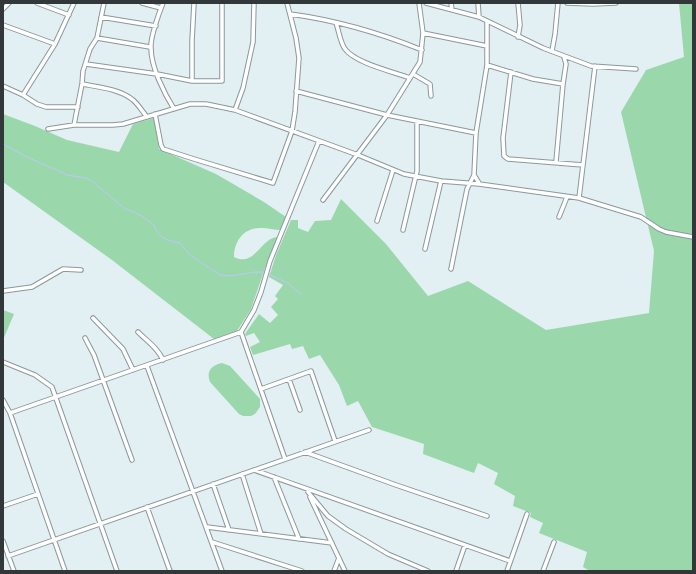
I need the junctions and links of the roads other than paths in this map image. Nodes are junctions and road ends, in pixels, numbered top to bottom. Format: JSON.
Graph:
{"nodes":[{"id":1,"x":9,"y":3,"type":"edge"},
{"id":2,"x":37,"y":3,"type":"edge"},
{"id":3,"x":74,"y":3,"type":"edge"},
{"id":4,"x":104,"y":3,"type":"edge"},
{"id":5,"x":142,"y":3,"type":"edge"},
{"id":6,"x":163,"y":3,"type":"edge"},
{"id":7,"x":194,"y":3,"type":"edge"},
{"id":8,"x":222,"y":3,"type":"edge"},
{"id":9,"x":254,"y":3,"type":"edge"},
{"id":10,"x":287,"y":3,"type":"edge"},
{"id":11,"x":419,"y":3,"type":"edge"},
{"id":12,"x":426,"y":3,"type":"edge"},
{"id":13,"x":441,"y":3,"type":"edge"},
{"id":14,"x":451,"y":3,"type":"edge"},
{"id":15,"x":478,"y":3,"type":"edge"},
{"id":16,"x":518,"y":3,"type":"edge"},
{"id":17,"x":558,"y":3,"type":"edge"},
{"id":18,"x":567,"y":3,"type":"edge"},
{"id":19,"x":582,"y":3,"type":"edge"},
{"id":20,"x":616,"y":3,"type":"edge"},
{"id":21,"x":437,"y":6,"type":"junction"},
{"id":22,"x":161,"y":8,"type":"junction"},
{"id":23,"x":3,"y":9,"type":"edge"},
{"id":24,"x":452,"y":10,"type":"junction"},
{"id":25,"x":290,"y":14,"type":"junction"},
{"id":26,"x":69,"y":15,"type":"junction"},
{"id":27,"x":101,"y":17,"type":"junction"},
{"id":28,"x":479,"y":17,"type":"junction"},
{"id":29,"x":487,"y":21,"type":"junction"},
{"id":30,"x":336,"y":23,"type":"junction"},
{"id":31,"x":3,"y":25,"type":"edge"},
{"id":32,"x":156,"y":26,"type":"junction"},
{"id":33,"x":423,"y":33,"type":"junction"},
{"id":34,"x":518,"y":37,"type":"junction"},
{"id":35,"x":97,"y":38,"type":"junction"},
{"id":36,"x":55,"y":44,"type":"junction"},
{"id":37,"x":487,"y":46,"type":"junction"},
{"id":38,"x":150,"y":47,"type":"junction"},
{"id":39,"x":422,"y":50,"type":"junction"},
{"id":40,"x":552,"y":51,"type":"junction"},
{"id":41,"x":564,"y":56,"type":"junction"},
{"id":42,"x":572,"y":59,"type":"junction"},
{"id":43,"x":86,"y":64,"type":"junction"},
{"id":44,"x":566,"y":64,"type":"junction"},
{"id":45,"x":486,"y":65,"type":"junction"},
{"id":46,"x":596,"y":66,"type":"junction"},
{"id":47,"x":636,"y":69,"type":"dead end"},
{"id":48,"x":511,"y":72,"type":"junction"},
{"id":49,"x":157,"y":74,"type":"junction"},
{"id":50,"x":412,"y":76,"type":"junction"},
{"id":51,"x":192,"y":81,"type":"junction"},
{"id":52,"x":82,"y":84,"type":"junction"},
{"id":53,"x":563,"y":84,"type":"junction"},
{"id":54,"x":3,"y":86,"type":"edge"},
{"id":55,"x":296,"y":91,"type":"junction"},
{"id":56,"x":23,"y":95,"type":"junction"},
{"id":57,"x":431,"y":96,"type":"dead end"},
{"id":58,"x":78,"y":107,"type":"junction"},
{"id":59,"x":174,"y":109,"type":"junction"},
{"id":60,"x":235,"y":110,"type":"junction"},
{"id":61,"x":155,"y":114,"type":"junction"},
{"id":62,"x":387,"y":115,"type":"junction"},
{"id":63,"x":147,"y":117,"type":"junction"},
{"id":64,"x":417,"y":122,"type":"junction"},
{"id":65,"x":74,"y":125,"type":"junction"},
{"id":66,"x":48,"y":129,"type":"dead end"},
{"id":67,"x":292,"y":131,"type":"junction"},
{"id":68,"x":476,"y":133,"type":"junction"},
{"id":69,"x":319,"y":141,"type":"junction"},
{"id":70,"x":358,"y":155,"type":"junction"},
{"id":71,"x":556,"y":162,"type":"junction"},
{"id":72,"x":583,"y":165,"type":"junction"},
{"id":73,"x":393,"y":170,"type":"junction"},
{"id":74,"x":474,"y":176,"type":"junction"},
{"id":75,"x":416,"y":177,"type":"junction"},
{"id":76,"x":441,"y":180,"type":"junction"},
{"id":77,"x":463,"y":183,"type":"junction"},
{"id":78,"x":470,"y":183,"type":"junction"},
{"id":79,"x":479,"y":184,"type":"junction"},
{"id":80,"x":467,"y":189,"type":"junction"},
{"id":81,"x":567,"y":197,"type":"junction"},
{"id":82,"x":579,"y":198,"type":"junction"},
{"id":83,"x":323,"y":200,"type":"dead end"},
{"id":84,"x":559,"y":217,"type":"dead end"},
{"id":85,"x":377,"y":221,"type":"dead end"},
{"id":86,"x":403,"y":230,"type":"dead end"},
{"id":87,"x":693,"y":237,"type":"edge"},
{"id":88,"x":425,"y":249,"type":"dead end"},
{"id":89,"x":451,"y":269,"type":"dead end"},
{"id":90,"x":81,"y":270,"type":"dead end"},
{"id":91,"x":3,"y":286,"type":"edge"},
{"id":92,"x":3,"y":291,"type":"edge"},
{"id":93,"x":9,"y":291,"type":"junction"},
{"id":94,"x":93,"y":318,"type":"dead end"},
{"id":95,"x":138,"y":332,"type":"dead end"},
{"id":96,"x":241,"y":332,"type":"junction"},
{"id":97,"x":85,"y":338,"type":"dead end"},
{"id":98,"x":162,"y":360,"type":"junction"},
{"id":99,"x":3,"y":362,"type":"edge"},
{"id":100,"x":147,"y":366,"type":"junction"},
{"id":101,"x":134,"y":370,"type":"junction"},
{"id":102,"x":289,"y":379,"type":"junction"},
{"id":103,"x":103,"y":381,"type":"junction"},
{"id":104,"x":261,"y":389,"type":"junction"},
{"id":105,"x":56,"y":397,"type":"junction"},
{"id":106,"x":3,"y":400,"type":"edge"},
{"id":107,"x":300,"y":410,"type":"dead end"},
{"id":108,"x":10,"y":413,"type":"junction"},
{"id":109,"x":369,"y":430,"type":"dead end"},
{"id":110,"x":335,"y":441,"type":"junction"},
{"id":111,"x":305,"y":452,"type":"junction"},
{"id":112,"x":286,"y":459,"type":"junction"},
{"id":113,"x":132,"y":460,"type":"dead end"},
{"id":114,"x":254,"y":470,"type":"junction"},
{"id":115,"x":242,"y":474,"type":"junction"},
{"id":116,"x":274,"y":477,"type":"junction"},
{"id":117,"x":214,"y":484,"type":"junction"},
{"id":118,"x":307,"y":490,"type":"junction"},
{"id":119,"x":193,"y":491,"type":"junction"},
{"id":120,"x":38,"y":494,"type":"junction"},
{"id":121,"x":3,"y":506,"type":"edge"},
{"id":122,"x":147,"y":507,"type":"junction"},
{"id":123,"x":527,"y":514,"type":"dead end"},
{"id":124,"x":487,"y":516,"type":"dead end"},
{"id":125,"x":100,"y":524,"type":"junction"},
{"id":126,"x":207,"y":527,"type":"junction"},
{"id":127,"x":229,"y":530,"type":"junction"},
{"id":128,"x":261,"y":534,"type":"junction"},
{"id":129,"x":54,"y":539,"type":"junction"},
{"id":130,"x":299,"y":539,"type":"junction"},
{"id":131,"x":3,"y":541,"type":"edge"},
{"id":132,"x":212,"y":542,"type":"junction"},
{"id":133,"x":554,"y":542,"type":"dead end"},
{"id":134,"x":332,"y":543,"type":"junction"},
{"id":135,"x":465,"y":545,"type":"junction"},
{"id":136,"x":8,"y":556,"type":"junction"},
{"id":137,"x":339,"y":558,"type":"junction"},
{"id":138,"x":510,"y":561,"type":"junction"},
{"id":139,"x":14,"y":571,"type":"edge"},
{"id":140,"x":66,"y":571,"type":"edge"},
{"id":141,"x":117,"y":571,"type":"edge"},
{"id":142,"x":170,"y":571,"type":"edge"},
{"id":143,"x":222,"y":571,"type":"edge"},
{"id":144,"x":302,"y":571,"type":"edge"},
{"id":145,"x":334,"y":571,"type":"edge"},
{"id":146,"x":345,"y":571,"type":"edge"},
{"id":147,"x":428,"y":571,"type":"edge"},
{"id":148,"x":456,"y":571,"type":"edge"},
{"id":149,"x":507,"y":571,"type":"edge"},
{"id":150,"x":543,"y":571,"type":"edge"}],
"edges":[{"from":1,"to":23,"type":"street"},
{"from":2,"to":26,"type":"street"},
{"from":3,"to":26,"type":"street"},
{"from":4,"to":27,"type":"street"},
{"from":5,"to":22,"type":"street"},
{"from":6,"to":22,"type":"street"},
{"from":7,"to":51,"type":"street"},
{"from":8,"to":51,"type":"street"},
{"from":9,"to":60,"type":"street"},
{"from":10,"to":25,"type":"street"},
{"from":11,"to":33,"type":"street"},
{"from":12,"to":21,"type":"street"},
{"from":13,"to":21,"type":"street"},
{"from":14,"to":24,"type":"street"},
{"from":15,"to":28,"type":"street"},
{"from":16,"to":34,"type":"street"},
{"from":17,"to":40,"type":"street"},
{"from":18,"to":19,"type":"street"},
{"from":19,"to":20,"type":"street"},
{"from":21,"to":24,"type":"street"},
{"from":22,"to":32,"type":"street"},
{"from":24,"to":28,"type":"street"},
{"from":25,"to":30,"type":"street"},
{"from":25,"to":55,"type":"street"},
{"from":26,"to":36,"type":"street"},
{"from":27,"to":32,"type":"street"},
{"from":27,"to":35,"type":"street"},
{"from":28,"to":29,"type":"street"},
{"from":29,"to":34,"type":"street"},
{"from":29,"to":37,"type":"street"},
{"from":30,"to":39,"type":"street"},
{"from":30,"to":50,"type":"street"},
{"from":31,"to":36,"type":"street"},
{"from":32,"to":38,"type":"street"},
{"from":33,"to":37,"type":"street"},
{"from":33,"to":39,"type":"street"},
{"from":34,"to":40,"type":"street"},
{"from":35,"to":38,"type":"street"},
{"from":35,"to":43,"type":"street"},
{"from":36,"to":56,"type":"street"},
{"from":37,"to":45,"type":"street"},
{"from":38,"to":49,"type":"street"},
{"from":39,"to":50,"type":"street"},
{"from":40,"to":41,"type":"street"},
{"from":41,"to":42,"type":"street"},
{"from":41,"to":44,"type":"street"},
{"from":42,"to":44,"type":"street"},
{"from":42,"to":46,"type":"street"},
{"from":43,"to":49,"type":"street"},
{"from":43,"to":52,"type":"street"},
{"from":44,"to":53,"type":"street"},
{"from":45,"to":48,"type":"street"},
{"from":45,"to":68,"type":"street"},
{"from":46,"to":47,"type":"street"},
{"from":46,"to":72,"type":"street"},
{"from":48,"to":53,"type":"street"},
{"from":48,"to":71,"type":"street"},
{"from":49,"to":51,"type":"street"},
{"from":49,"to":59,"type":"street"},
{"from":50,"to":57,"type":"street"},
{"from":50,"to":62,"type":"street"},
{"from":52,"to":58,"type":"street"},
{"from":52,"to":63,"type":"street"},
{"from":53,"to":71,"type":"street"},
{"from":54,"to":56,"type":"street"},
{"from":55,"to":62,"type":"street"},
{"from":55,"to":67,"type":"street"},
{"from":56,"to":58,"type":"street"},
{"from":58,"to":65,"type":"street"},
{"from":59,"to":60,"type":"street"},
{"from":59,"to":61,"type":"street"},
{"from":60,"to":67,"type":"street"},
{"from":61,"to":63,"type":"street"},
{"from":61,"to":67,"type":"street"},
{"from":62,"to":64,"type":"street"},
{"from":62,"to":70,"type":"street"},
{"from":63,"to":65,"type":"street"},
{"from":64,"to":68,"type":"street"},
{"from":64,"to":75,"type":"street"},
{"from":65,"to":66,"type":"street"},
{"from":67,"to":69,"type":"street"},
{"from":68,"to":74,"type":"street"},
{"from":69,"to":70,"type":"street"},
{"from":69,"to":96,"type":"street"},
{"from":70,"to":73,"type":"street"},
{"from":70,"to":83,"type":"street"},
{"from":71,"to":72,"type":"street"},
{"from":72,"to":82,"type":"street"},
{"from":73,"to":75,"type":"street"},
{"from":73,"to":85,"type":"street"},
{"from":74,"to":78,"type":"street"},
{"from":74,"to":79,"type":"street"},
{"from":75,"to":76,"type":"street"},
{"from":75,"to":86,"type":"street"},
{"from":76,"to":77,"type":"street"},
{"from":76,"to":88,"type":"street"},
{"from":77,"to":78,"type":"street"},
{"from":77,"to":80,"type":"street"},
{"from":78,"to":79,"type":"street"},
{"from":78,"to":80,"type":"street"},
{"from":79,"to":81,"type":"street"},
{"from":80,"to":89,"type":"street"},
{"from":81,"to":82,"type":"street"},
{"from":81,"to":84,"type":"street"},
{"from":82,"to":87,"type":"street"},
{"from":90,"to":93,"type":"street"},
{"from":91,"to":93,"type":"street"},
{"from":92,"to":93,"type":"street"},
{"from":94,"to":101,"type":"street"},
{"from":95,"to":98,"type":"street"},
{"from":96,"to":98,"type":"street"},
{"from":96,"to":104,"type":"street"},
{"from":97,"to":103,"type":"street"},
{"from":98,"to":100,"type":"street"},
{"from":99,"to":105,"type":"street"},
{"from":100,"to":101,"type":"street"},
{"from":100,"to":119,"type":"street"},
{"from":101,"to":103,"type":"street"},
{"from":102,"to":104,"type":"street"},
{"from":102,"to":107,"type":"street"},
{"from":102,"to":110,"type":"street"},
{"from":103,"to":105,"type":"street"},
{"from":103,"to":113,"type":"street"},
{"from":104,"to":112,"type":"street"},
{"from":105,"to":108,"type":"street"},
{"from":105,"to":125,"type":"street"},
{"from":106,"to":108,"type":"street"},
{"from":108,"to":120,"type":"street"},
{"from":109,"to":110,"type":"street"},
{"from":110,"to":111,"type":"street"},
{"from":111,"to":112,"type":"street"},
{"from":111,"to":124,"type":"street"},
{"from":112,"to":114,"type":"street"},
{"from":114,"to":115,"type":"street"},
{"from":114,"to":116,"type":"street"},
{"from":115,"to":117,"type":"street"},
{"from":115,"to":128,"type":"street"},
{"from":116,"to":118,"type":"street"},
{"from":116,"to":130,"type":"street"},
{"from":117,"to":119,"type":"street"},
{"from":117,"to":127,"type":"street"},
{"from":118,"to":134,"type":"street"},
{"from":118,"to":135,"type":"street"},
{"from":118,"to":147,"type":"street"},
{"from":119,"to":122,"type":"street"},
{"from":119,"to":126,"type":"street"},
{"from":120,"to":121,"type":"street"},
{"from":120,"to":129,"type":"street"},
{"from":122,"to":125,"type":"street"},
{"from":122,"to":142,"type":"street"},
{"from":123,"to":138,"type":"street"},
{"from":125,"to":129,"type":"street"},
{"from":125,"to":141,"type":"street"},
{"from":126,"to":127,"type":"street"},
{"from":126,"to":132,"type":"street"},
{"from":127,"to":128,"type":"street"},
{"from":128,"to":130,"type":"street"},
{"from":129,"to":136,"type":"street"},
{"from":129,"to":140,"type":"street"},
{"from":130,"to":134,"type":"street"},
{"from":131,"to":136,"type":"street"},
{"from":132,"to":143,"type":"street"},
{"from":132,"to":144,"type":"street"},
{"from":133,"to":150,"type":"street"},
{"from":134,"to":137,"type":"street"},
{"from":135,"to":138,"type":"street"},
{"from":135,"to":148,"type":"street"},
{"from":136,"to":139,"type":"street"},
{"from":137,"to":145,"type":"street"},
{"from":137,"to":146,"type":"street"},
{"from":138,"to":149,"type":"street"}]}
